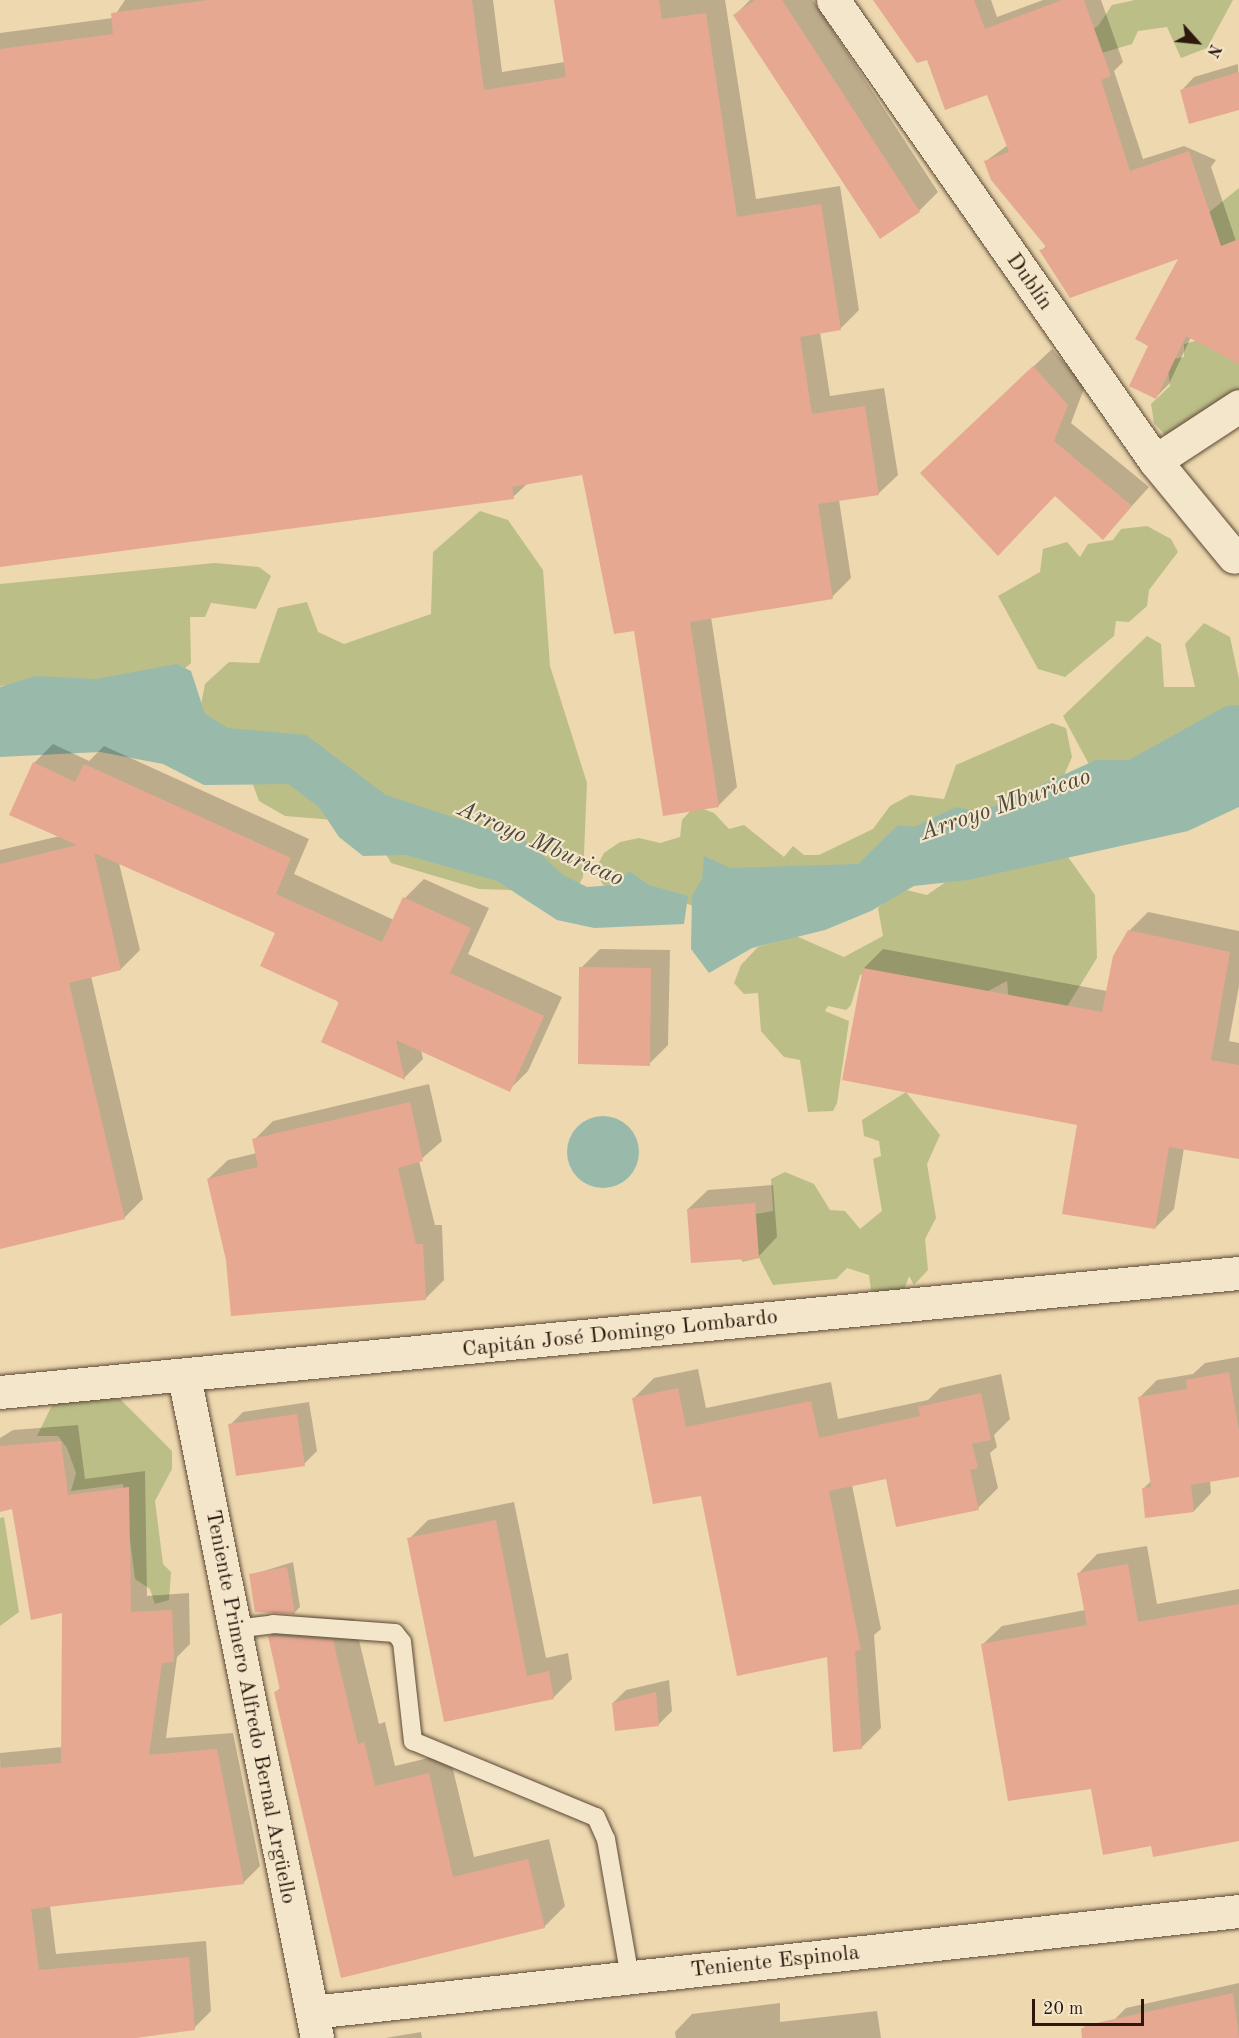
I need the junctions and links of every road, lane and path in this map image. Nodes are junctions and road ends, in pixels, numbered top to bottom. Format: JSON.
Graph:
{"nodes":[{"id":1,"x":833,"y":0,"type":"edge"},
{"id":2,"x":1239,"y":406,"type":"edge"},
{"id":3,"x":1155,"y":460,"type":"junction"},
{"id":4,"x":1237,"y":556,"type":"edge"},
{"id":5,"x":1239,"y":1273,"type":"edge"},
{"id":6,"x":184,"y":1376,"type":"junction"},
{"id":7,"x":0,"y":1392,"type":"edge"},
{"id":8,"x":235,"y":1629,"type":"junction"},
{"id":9,"x":1239,"y":1911,"type":"edge"},
{"id":10,"x":630,"y":1978,"type":"junction"},
{"id":11,"x":314,"y":2025,"type":"edge"}],
"edges":[{"from":1,"to":3,"type":"street","name":"Dublín"},
{"from":2,"to":3,"type":"street"},
{"from":3,"to":4,"type":"street","name":"Dublín"},
{"from":5,"to":6,"type":"street","name":"Capitán José Domingo Lombardo"},
{"from":6,"to":7,"type":"street","name":"Capitán José Domingo Lombardo"},
{"from":6,"to":8,"type":"street","name":"Teniente Primero Alfredo Bernal Argüello"},
{"from":8,"to":10,"type":"lane"},
{"from":8,"to":11,"type":"street","name":"Teniente Primero Alfredo Bernal Argüello"},
{"from":9,"to":10,"type":"street","name":"Teniente Espinola"},
{"from":10,"to":11,"type":"street","name":"Teniente Espinola"}]}
